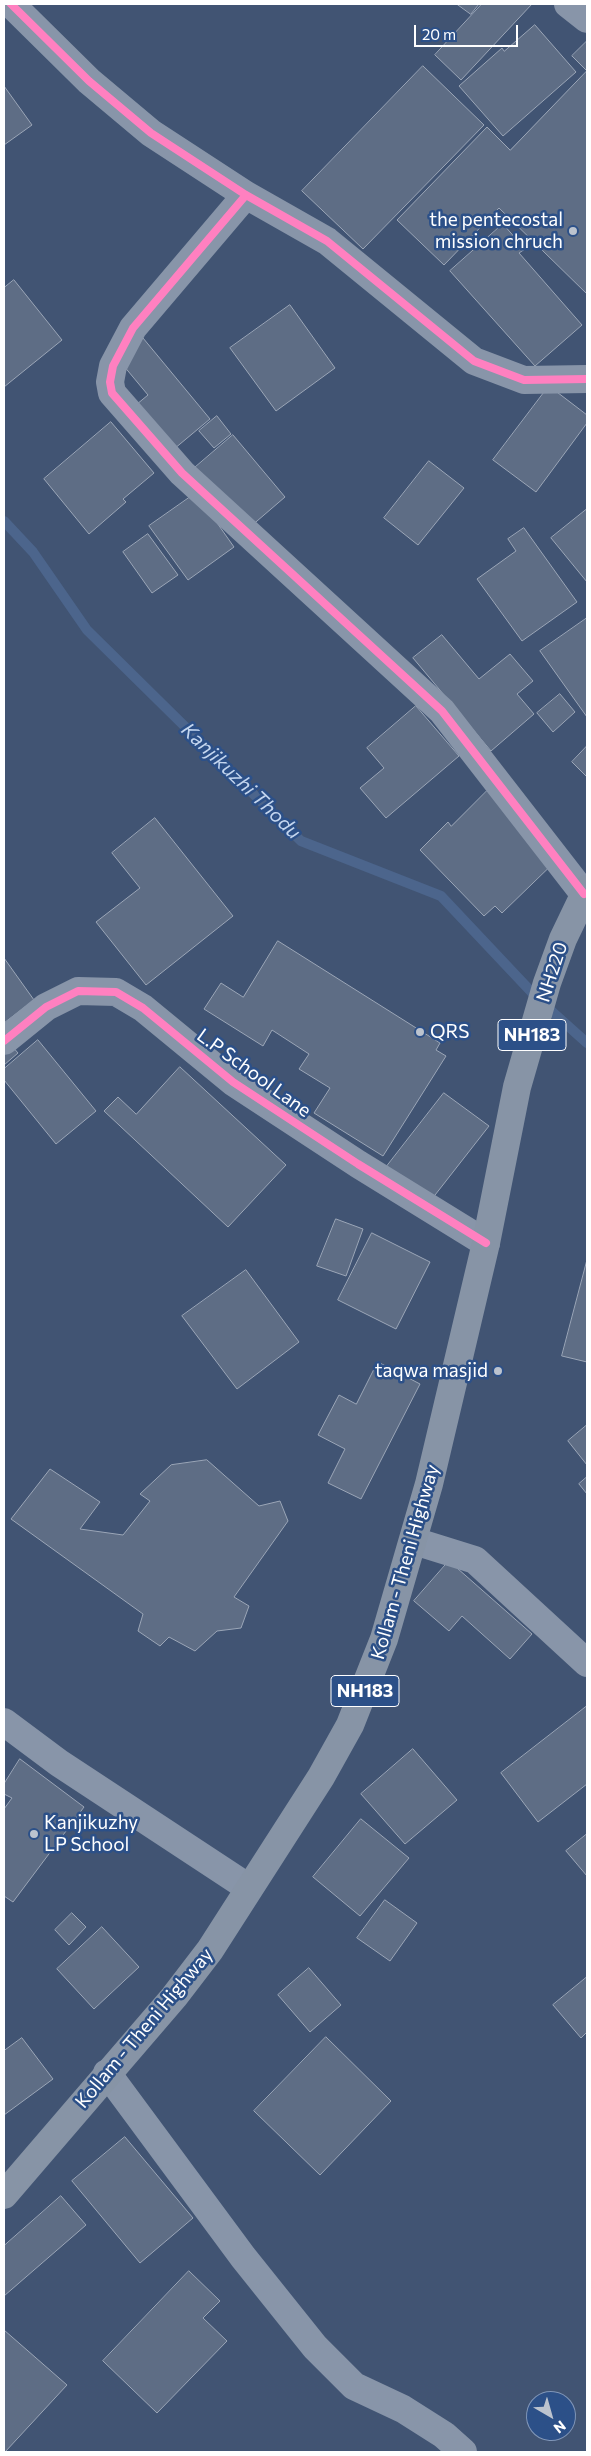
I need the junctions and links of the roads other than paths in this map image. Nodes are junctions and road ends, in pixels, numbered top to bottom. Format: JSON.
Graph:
{"nodes":[{"id":1,"x":11,"y":4,"type":"edge"},
{"id":2,"x":568,"y":4,"type":"edge"},
{"id":3,"x":587,"y":20,"type":"edge"},
{"id":4,"x":246,"y":195,"type":"junction"},
{"id":5,"x":587,"y":379,"type":"edge"},
{"id":6,"x":586,"y":891,"type":"edge"},
{"id":7,"x":4,"y":1041,"type":"edge"},
{"id":8,"x":517,"y":1087,"type":"joint"},
{"id":9,"x":486,"y":1243,"type":"junction"},
{"id":10,"x":414,"y":1541,"type":"junction"},
{"id":11,"x":587,"y":1663,"type":"edge"},
{"id":12,"x":4,"y":1722,"type":"edge"},
{"id":13,"x":249,"y":1888,"type":"junction"},
{"id":14,"x":107,"y":2073,"type":"junction"},
{"id":15,"x":4,"y":2195,"type":"edge"},
{"id":16,"x":463,"y":2452,"type":"edge"}],
"edges":[{"from":1,"to":4,"type":"street"},
{"from":2,"to":3,"type":"street"},
{"from":4,"to":5,"type":"street"},
{"from":4,"to":6,"type":"street"},
{"from":6,"to":8,"type":"highway","name":"NH220","number":"NH183"},
{"from":7,"to":9,"type":"street","name":"L.P School Lane"},
{"from":8,"to":9,"type":"highway","name":"Kollam - Theni Highway","number":"NH183"},
{"from":9,"to":10,"type":"highway","name":"Kollam - Theni Highway","number":"NH183"},
{"from":10,"to":11,"type":"street"},
{"from":10,"to":13,"type":"highway","name":"Kollam - Theni Highway","number":"NH183"},
{"from":12,"to":13,"type":"street"},
{"from":13,"to":14,"type":"highway","name":"Kollam - Theni Highway","number":"NH183"},
{"from":14,"to":15,"type":"highway","name":"Kollam - Theni Highway","number":"NH183"},
{"from":14,"to":16,"type":"street"}]}
